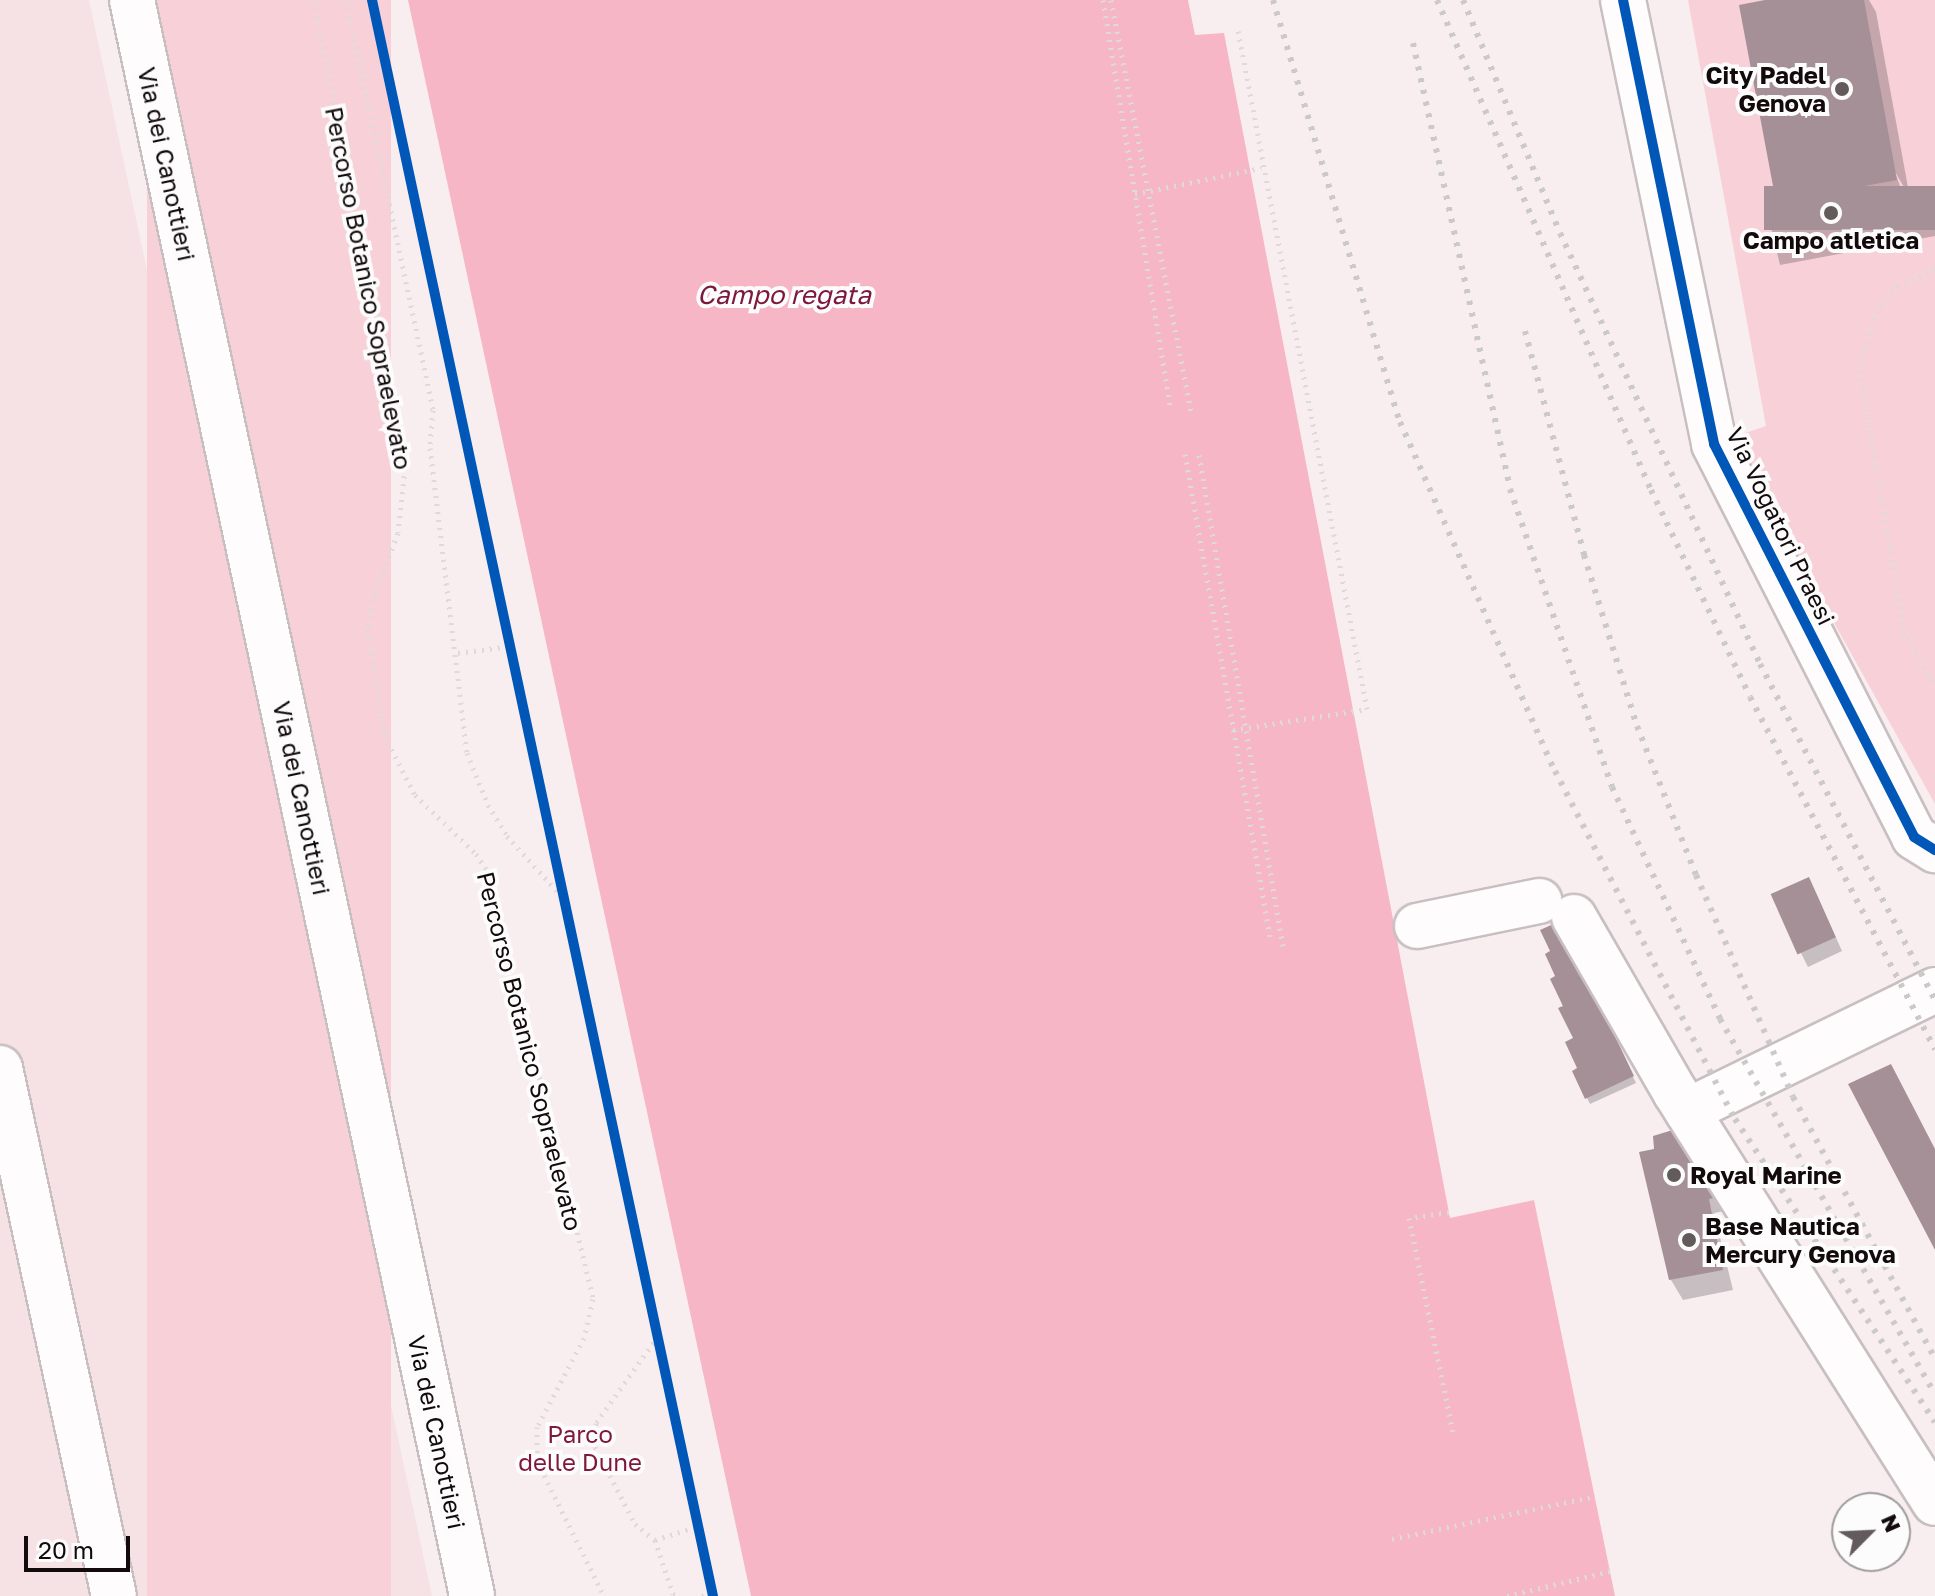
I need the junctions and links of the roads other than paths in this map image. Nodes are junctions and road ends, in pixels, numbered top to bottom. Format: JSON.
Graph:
{"nodes":[{"id":1,"x":132,"y":0,"type":"edge"},
{"id":2,"x":1623,"y":0,"type":"edge"},
{"id":3,"x":1935,"y":850,"type":"edge"},
{"id":4,"x":1417,"y":926,"type":"dead end"},
{"id":5,"x":1935,"y":990,"type":"edge"},
{"id":6,"x":0,"y":1068,"type":"edge"},
{"id":7,"x":1687,"y":1111,"type":"junction"},
{"id":8,"x":1934,"y":1499,"type":"edge"},
{"id":9,"x":114,"y":1596,"type":"edge"},
{"id":10,"x":472,"y":1596,"type":"edge"}],
"edges":[{"from":1,"to":10,"type":"street","name":"Via dei Canottieri"},
{"from":2,"to":3,"type":"street","name":"Via Vogatori Praesi"},
{"from":4,"to":7,"type":"street"},
{"from":5,"to":7,"type":"street"},
{"from":6,"to":9,"type":"street"},
{"from":7,"to":8,"type":"street"}]}
